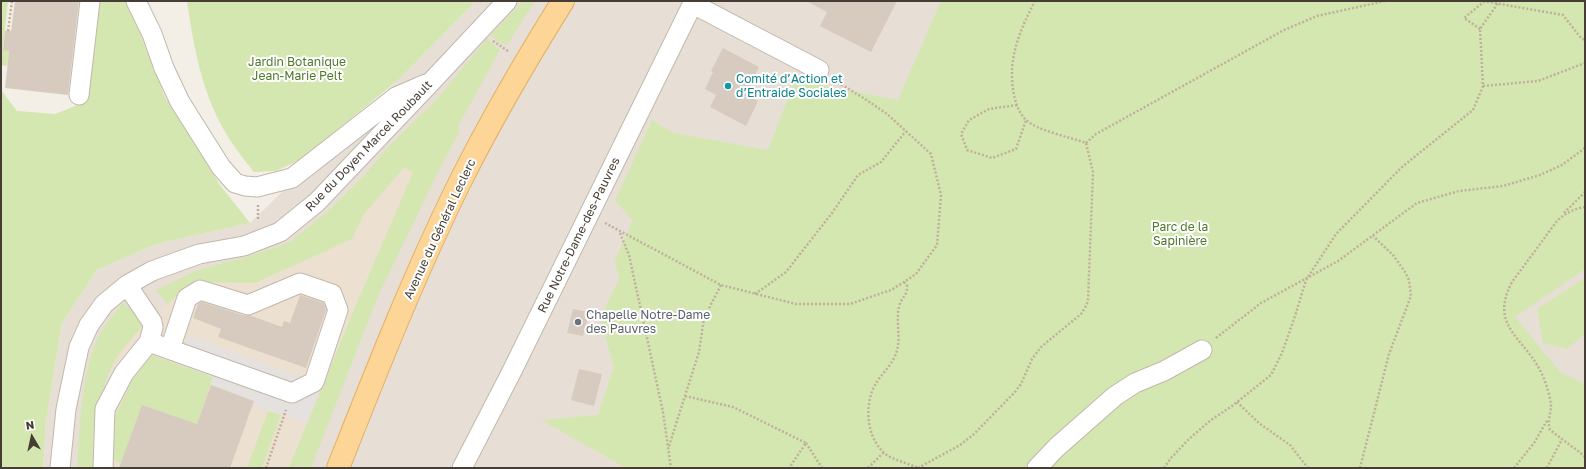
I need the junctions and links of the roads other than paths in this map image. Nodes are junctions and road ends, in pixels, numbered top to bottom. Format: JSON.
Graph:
{"nodes":[{"id":1,"x":90,"y":1,"type":"edge"},
{"id":2,"x":136,"y":1,"type":"edge"},
{"id":3,"x":507,"y":1,"type":"edge"},
{"id":4,"x":563,"y":1,"type":"edge"},
{"id":5,"x":693,"y":2,"type":"edge"},
{"id":6,"x":819,"y":70,"type":"road end"},
{"id":7,"x":432,"y":82,"type":"junction"},
{"id":8,"x":79,"y":95,"type":"dead end"},
{"id":9,"x":127,"y":285,"type":"junction"},
{"id":10,"x":149,"y":342,"type":"junction"},
{"id":11,"x":170,"y":349,"type":"junction"},
{"id":12,"x":1202,"y":350,"type":"road end"},
{"id":13,"x":60,"y":468,"type":"edge"},
{"id":14,"x":103,"y":468,"type":"edge"},
{"id":15,"x":338,"y":468,"type":"edge"},
{"id":16,"x":462,"y":468,"type":"edge"},
{"id":17,"x":1037,"y":468,"type":"edge"}],
"edges":[{"from":1,"to":8,"type":"street"},
{"from":2,"to":7,"type":"street"},
{"from":3,"to":7,"type":"street","name":"Rue du Doyen Marcel Roubault"},
{"from":4,"to":15,"type":"main road","name":"Avenue du Général Leclerc"},
{"from":5,"to":6,"type":"street"},
{"from":5,"to":16,"type":"street","name":"Rue Notre-Dame-des-Pauvres"},
{"from":7,"to":9,"type":"street","name":"Rue du Doyen Marcel Roubault"},
{"from":9,"to":10,"type":"street"},
{"from":9,"to":13,"type":"street","name":"Rue du Doyen Marcel Roubault"},
{"from":10,"to":11,"type":"street"},
{"from":10,"to":14,"type":"street"},
{"from":11,"to":11,"type":"street"},
{"from":12,"to":17,"type":"street"}]}
